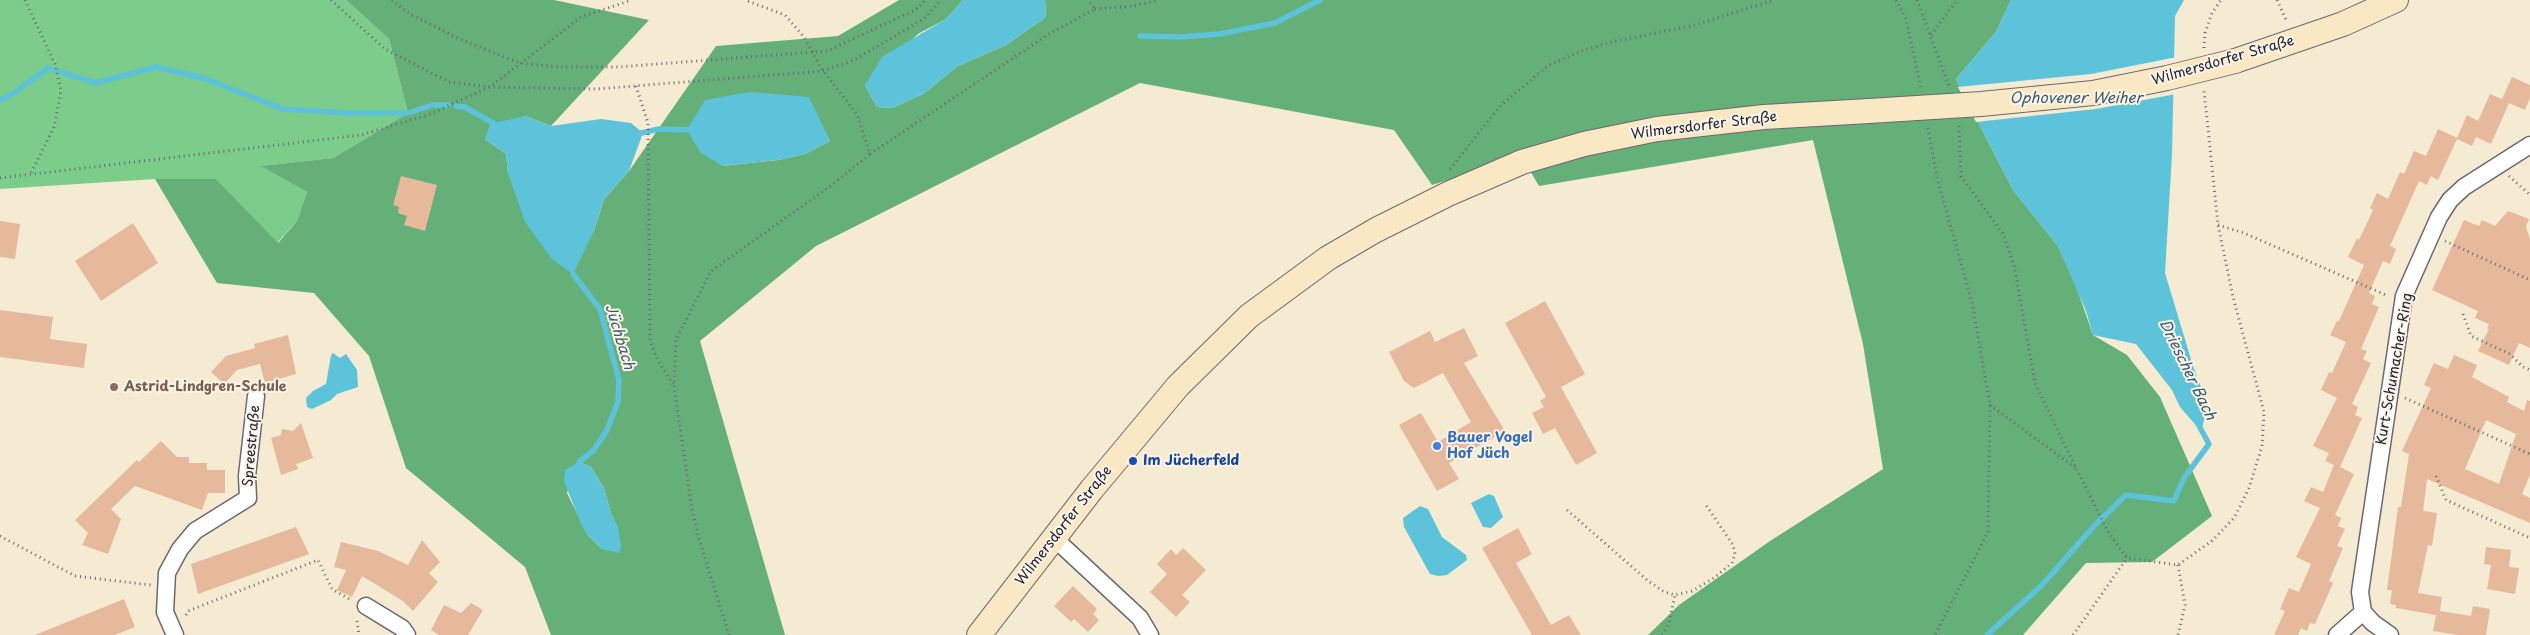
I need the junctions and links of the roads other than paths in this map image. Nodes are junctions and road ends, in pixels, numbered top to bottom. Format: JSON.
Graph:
{"nodes":[{"id":1,"x":2396,"y":0,"type":"edge"},
{"id":2,"x":2530,"y":145,"type":"edge"},
{"id":3,"x":256,"y":396,"type":"dead end"},
{"id":4,"x":1054,"y":538,"type":"junction"},
{"id":5,"x":366,"y":606,"type":"road end"},
{"id":6,"x":2362,"y":612,"type":"junction"},
{"id":7,"x":175,"y":635,"type":"edge"},
{"id":8,"x":407,"y":635,"type":"edge"},
{"id":9,"x":979,"y":635,"type":"edge"},
{"id":10,"x":1150,"y":635,"type":"edge"},
{"id":11,"x":2337,"y":635,"type":"edge"},
{"id":12,"x":2390,"y":635,"type":"edge"}],
"edges":[{"from":1,"to":4,"type":"street","name":"Wilmersdorfer Straße","bridge":true},
{"from":2,"to":6,"type":"street","name":"Kurt-Schumacher-Ring"},
{"from":3,"to":7,"type":"street","name":"Spreestraße"},
{"from":4,"to":9,"type":"street","name":"Wilmersdorfer Straße"},
{"from":4,"to":10,"type":"street"},
{"from":5,"to":8,"type":"street"},
{"from":6,"to":11,"type":"street"},
{"from":6,"to":12,"type":"street"}]}
